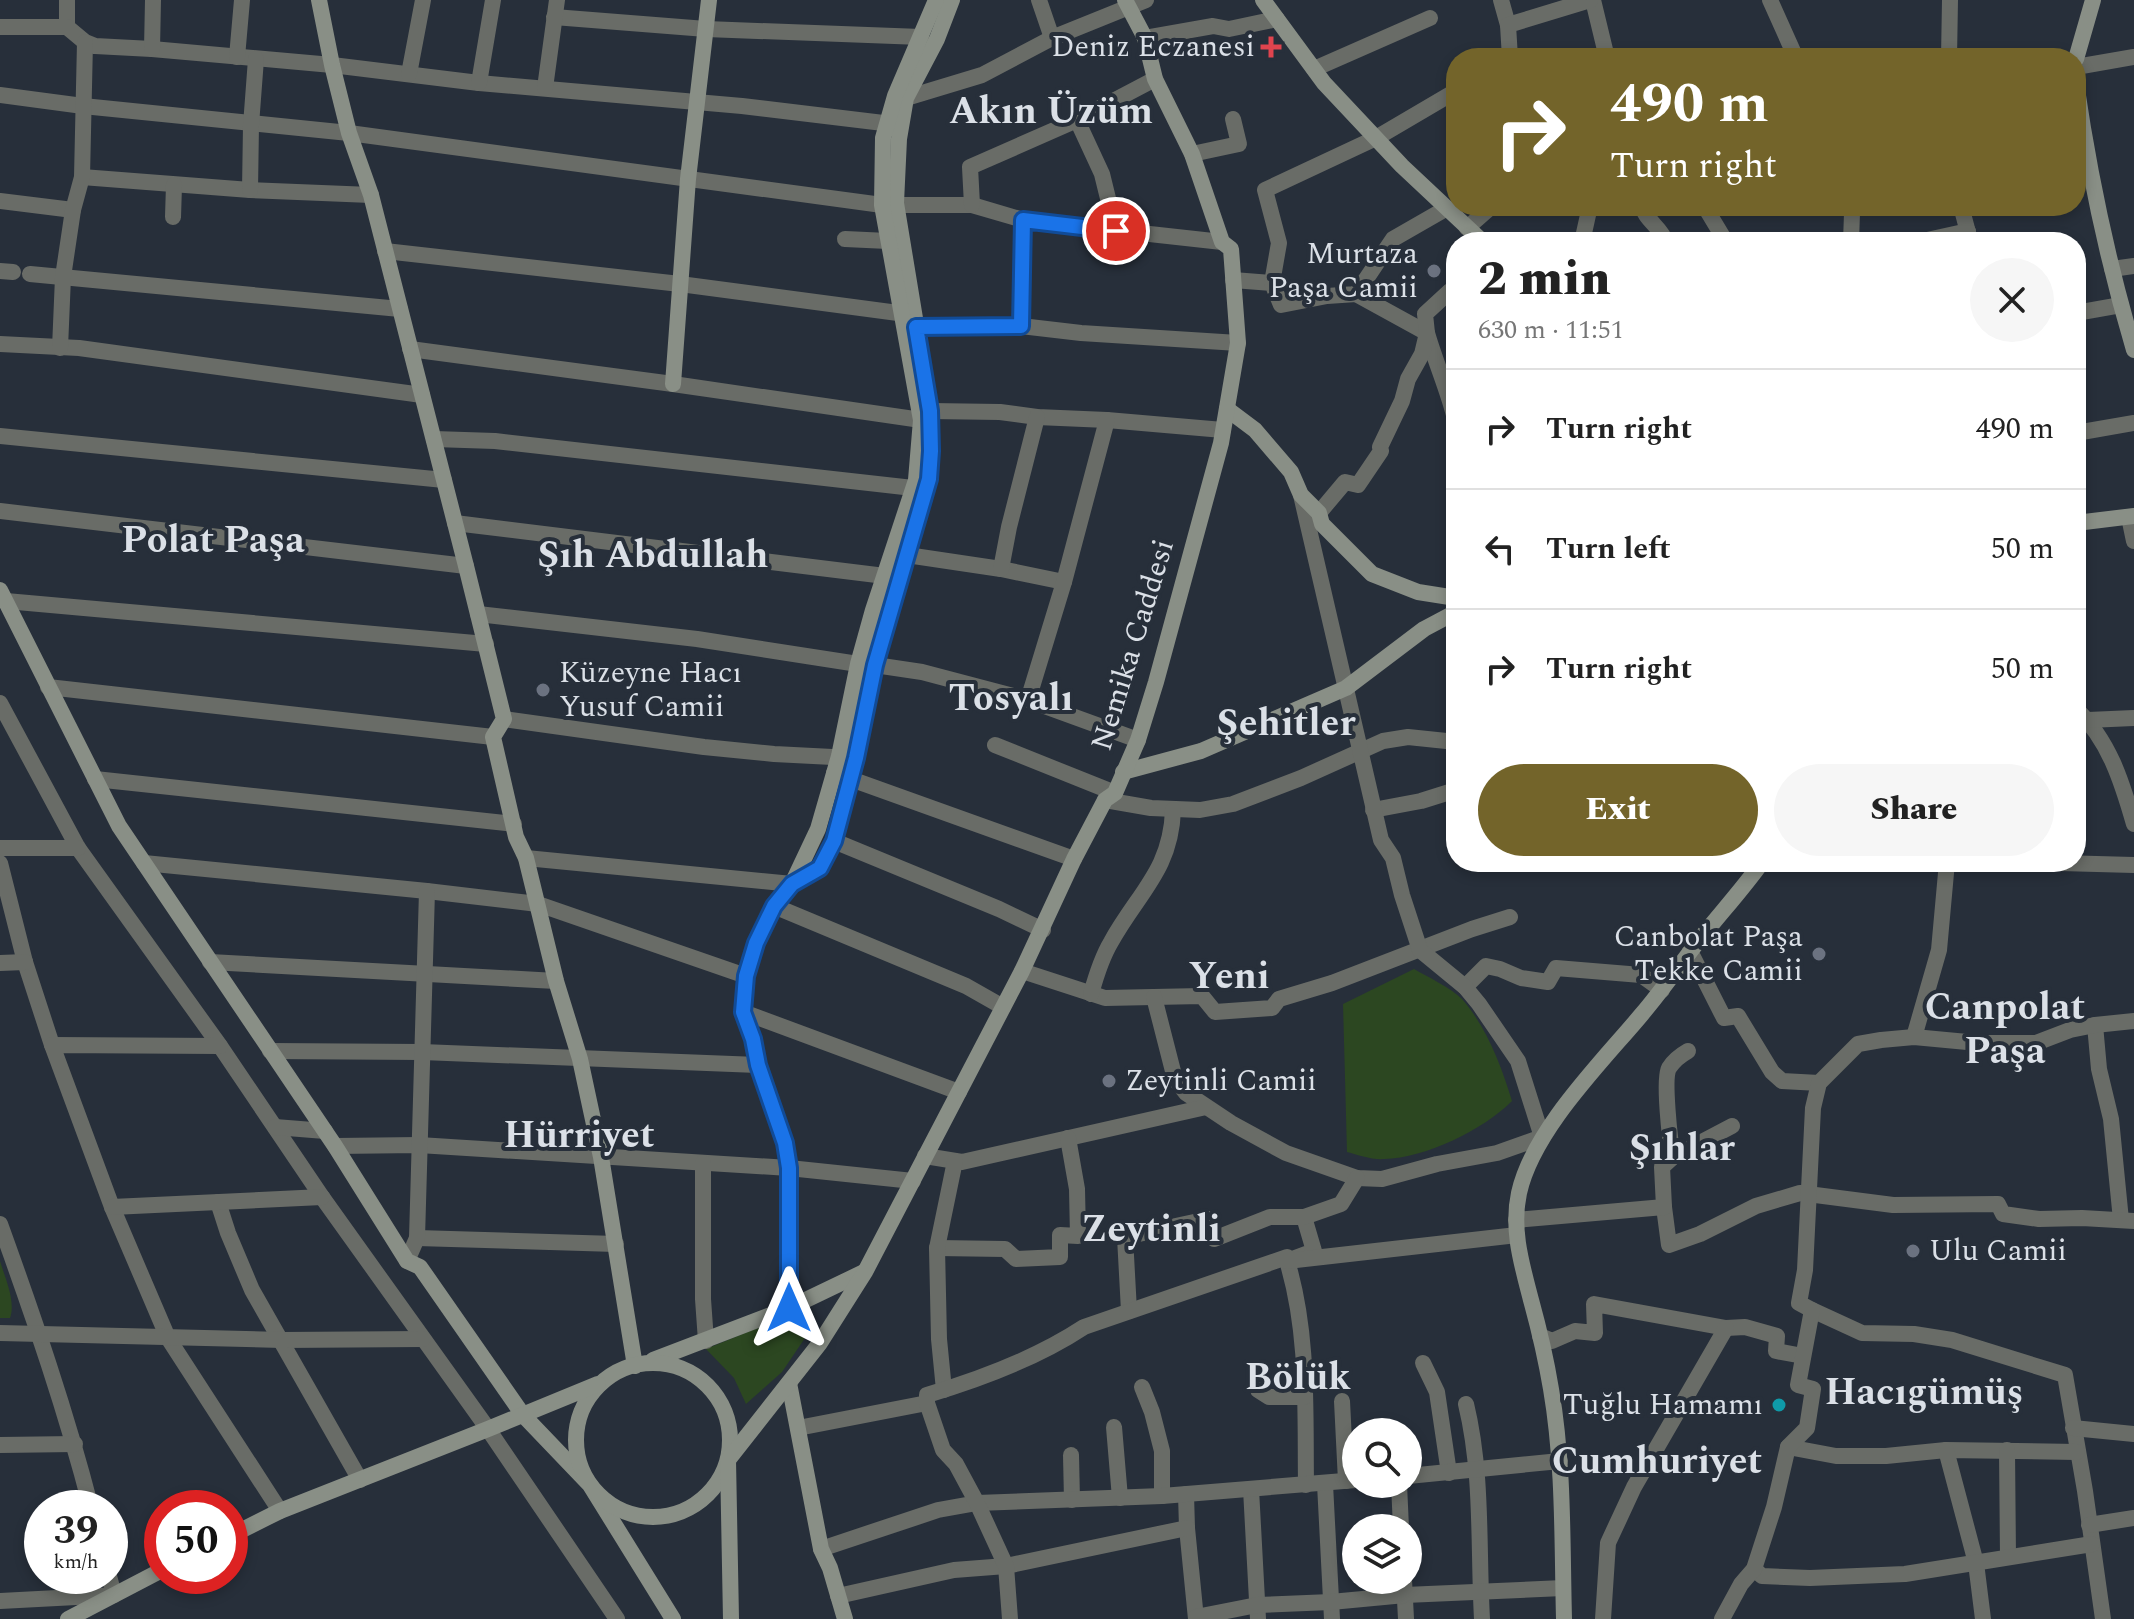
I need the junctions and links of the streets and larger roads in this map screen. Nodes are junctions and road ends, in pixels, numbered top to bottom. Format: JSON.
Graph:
{"nodes":[{"id":1,"x":67,"y":0,"type":"edge"},
{"id":2,"x":153,"y":0,"type":"edge"},
{"id":3,"x":242,"y":0,"type":"edge"},
{"id":4,"x":319,"y":0,"type":"edge"},
{"id":5,"x":423,"y":0,"type":"edge"},
{"id":6,"x":493,"y":0,"type":"edge"},
{"id":7,"x":709,"y":0,"type":"edge"},
{"id":8,"x":936,"y":0,"type":"edge"},
{"id":9,"x":952,"y":0,"type":"edge"},
{"id":10,"x":1039,"y":0,"type":"edge"},
{"id":11,"x":1146,"y":0,"type":"edge"},
{"id":12,"x":1263,"y":0,"type":"edge"},
{"id":13,"x":1501,"y":0,"type":"edge"},
{"id":14,"x":1592,"y":0,"type":"edge"},
{"id":15,"x":1770,"y":0,"type":"edge"},
{"id":16,"x":1950,"y":0,"type":"edge"},
{"id":17,"x":2093,"y":0,"type":"edge"},
{"id":18,"x":1126,"y":4,"type":"edge"},
{"id":19,"x":555,"y":9,"type":"edge"},
{"id":20,"x":1430,"y":18,"type":"dead end"},
{"id":21,"x":1277,"y":19,"type":"junction"},
{"id":22,"x":1508,"y":25,"type":"junction"},
{"id":23,"x":0,"y":27,"type":"edge"},
{"id":24,"x":67,"y":27,"type":"junction"},
{"id":25,"x":706,"y":29,"type":"junction"},
{"id":26,"x":921,"y":37,"type":"junction"},
{"id":27,"x":1052,"y":38,"type":"junction"},
{"id":28,"x":1145,"y":38,"type":"junction"},
{"id":29,"x":85,"y":42,"type":"junction"},
{"id":30,"x":1509,"y":48,"type":"edge"},
{"id":31,"x":1604,"y":48,"type":"edge"},
{"id":32,"x":1792,"y":48,"type":"edge"},
{"id":33,"x":1949,"y":48,"type":"edge"},
{"id":34,"x":2079,"y":48,"type":"edge"},
{"id":35,"x":152,"y":49,"type":"junction"},
{"id":36,"x":237,"y":57,"type":"junction"},
{"id":37,"x":2134,"y":57,"type":"edge"},
{"id":38,"x":256,"y":59,"type":"junction"},
{"id":39,"x":332,"y":65,"type":"junction"},
{"id":40,"x":2086,"y":65,"type":"edge"},
{"id":41,"x":1314,"y":69,"type":"junction"},
{"id":42,"x":409,"y":74,"type":"junction"},
{"id":43,"x":1155,"y":79,"type":"junction"},
{"id":44,"x":479,"y":83,"type":"junction"},
{"id":45,"x":545,"y":88,"type":"junction"},
{"id":46,"x":0,"y":95,"type":"edge"},
{"id":47,"x":1446,"y":97,"type":"edge"},
{"id":48,"x":906,"y":98,"type":"junction"},
{"id":49,"x":698,"y":103,"type":"junction"},
{"id":50,"x":83,"y":106,"type":"junction"},
{"id":51,"x":1233,"y":119,"type":"dead end"},
{"id":52,"x":1077,"y":120,"type":"junction"},
{"id":53,"x":895,"y":124,"type":"junction"},
{"id":54,"x":251,"y":125,"type":"junction"},
{"id":55,"x":349,"y":133,"type":"junction"},
{"id":56,"x":1376,"y":138,"type":"junction"},
{"id":57,"x":1192,"y":154,"type":"junction"},
{"id":58,"x":2086,"y":159,"type":"edge"},
{"id":59,"x":82,"y":177,"type":"junction"},
{"id":60,"x":688,"y":179,"type":"junction"},
{"id":61,"x":174,"y":185,"type":"junction"},
{"id":62,"x":250,"y":190,"type":"junction"},
{"id":63,"x":371,"y":195,"type":"junction"},
{"id":64,"x":0,"y":201,"type":"edge"},
{"id":65,"x":889,"y":204,"type":"junction"},
{"id":66,"x":972,"y":205,"type":"junction"},
{"id":67,"x":1446,"y":207,"type":"edge"},
{"id":68,"x":1446,"y":209,"type":"edge"},
{"id":69,"x":73,"y":210,"type":"junction"},
{"id":70,"x":1455,"y":216,"type":"edge"},
{"id":71,"x":1481,"y":216,"type":"edge"},
{"id":72,"x":1647,"y":216,"type":"edge"},
{"id":73,"x":173,"y":217,"type":"dead end"},
{"id":74,"x":1023,"y":220,"type":"junction"},
{"id":75,"x":1467,"y":228,"type":"junction"},
{"id":76,"x":1116,"y":231,"type":"junction"},
{"id":77,"x":1472,"y":232,"type":"edge"},
{"id":78,"x":1661,"y":232,"type":"edge"},
{"id":79,"x":845,"y":239,"type":"dead end"},
{"id":80,"x":888,"y":241,"type":"junction"},
{"id":81,"x":1222,"y":242,"type":"junction"},
{"id":82,"x":385,"y":251,"type":"junction"},
{"id":83,"x":2134,"y":266,"type":"edge"},
{"id":84,"x":2112,"y":269,"type":"junction"},
{"id":85,"x":14,"y":272,"type":"edge"},
{"id":86,"x":63,"y":277,"type":"junction"},
{"id":87,"x":1233,"y":280,"type":"junction"},
{"id":88,"x":1272,"y":283,"type":"junction"},
{"id":89,"x":680,"y":284,"type":"junction"},
{"id":90,"x":1356,"y":294,"type":"junction"},
{"id":91,"x":1446,"y":295,"type":"edge"},
{"id":92,"x":2121,"y":305,"type":"junction"},
{"id":93,"x":400,"y":309,"type":"junction"},
{"id":94,"x":2086,"y":311,"type":"edge"},
{"id":95,"x":910,"y":318,"type":"junction"},
{"id":96,"x":1021,"y":326,"type":"junction"},
{"id":97,"x":1427,"y":333,"type":"junction"},
{"id":98,"x":1238,"y":343,"type":"junction"},
{"id":99,"x":0,"y":344,"type":"edge"},
{"id":100,"x":60,"y":348,"type":"junction"},
{"id":101,"x":410,"y":349,"type":"junction"},
{"id":102,"x":2134,"y":350,"type":"edge"},
{"id":103,"x":673,"y":384,"type":"junction"},
{"id":104,"x":1446,"y":388,"type":"edge"},
{"id":105,"x":422,"y":395,"type":"junction"},
{"id":106,"x":1227,"y":409,"type":"junction"},
{"id":107,"x":926,"y":416,"type":"junction"},
{"id":108,"x":1037,"y":417,"type":"junction"},
{"id":109,"x":1107,"y":420,"type":"junction"},
{"id":110,"x":2134,"y":423,"type":"edge"},
{"id":111,"x":1223,"y":430,"type":"junction"},
{"id":112,"x":2086,"y":431,"type":"edge"},
{"id":113,"x":0,"y":436,"type":"edge"},
{"id":114,"x":434,"y":439,"type":"junction"},
{"id":115,"x":444,"y":480,"type":"junction"},
{"id":116,"x":913,"y":488,"type":"junction"},
{"id":117,"x":1301,"y":495,"type":"junction"},
{"id":118,"x":0,"y":511,"type":"edge"},
{"id":119,"x":1319,"y":513,"type":"junction"},
{"id":120,"x":2131,"y":516,"type":"edge"},
{"id":121,"x":2086,"y":522,"type":"edge"},
{"id":122,"x":455,"y":523,"type":"junction"},
{"id":123,"x":2134,"y":541,"type":"edge"},
{"id":124,"x":907,"y":555,"type":"junction"},
{"id":125,"x":466,"y":566,"type":"junction"},
{"id":126,"x":1001,"y":569,"type":"junction"},
{"id":127,"x":885,"y":576,"type":"junction"},
{"id":128,"x":1064,"y":582,"type":"junction"},
{"id":129,"x":3,"y":595,"type":"edge"},
{"id":130,"x":1446,"y":596,"type":"edge"},
{"id":131,"x":478,"y":614,"type":"junction"},
{"id":132,"x":1446,"y":617,"type":"edge"},
{"id":133,"x":486,"y":644,"type":"junction"},
{"id":134,"x":866,"y":665,"type":"junction"},
{"id":135,"x":48,"y":687,"type":"junction"},
{"id":136,"x":1346,"y":688,"type":"junction"},
{"id":137,"x":1028,"y":700,"type":"junction"},
{"id":138,"x":0,"y":703,"type":"edge"},
{"id":139,"x":2086,"y":714,"type":"edge"},
{"id":140,"x":2134,"y":718,"type":"edge"},
{"id":141,"x":504,"y":719,"type":"junction"},
{"id":142,"x":2086,"y":719,"type":"edge"},
{"id":143,"x":493,"y":737,"type":"junction"},
{"id":144,"x":1138,"y":740,"type":"junction"},
{"id":145,"x":1446,"y":741,"type":"edge"},
{"id":146,"x":995,"y":745,"type":"dead end"},
{"id":147,"x":1359,"y":750,"type":"junction"},
{"id":148,"x":856,"y":758,"type":"junction"},
{"id":149,"x":836,"y":764,"type":"junction"},
{"id":150,"x":1123,"y":772,"type":"junction"},
{"id":151,"x":95,"y":779,"type":"junction"},
{"id":152,"x":851,"y":779,"type":"junction"},
{"id":153,"x":1446,"y":793,"type":"edge"},
{"id":154,"x":1110,"y":796,"type":"junction"},
{"id":155,"x":1173,"y":810,"type":"junction"},
{"id":156,"x":1373,"y":810,"type":"junction"},
{"id":157,"x":514,"y":824,"type":"junction"},
{"id":158,"x":2134,"y":824,"type":"edge"},
{"id":159,"x":834,"y":841,"type":"junction"},
{"id":160,"x":0,"y":848,"type":"edge"},
{"id":161,"x":78,"y":848,"type":"junction"},
{"id":162,"x":526,"y":858,"type":"junction"},
{"id":163,"x":1074,"y":859,"type":"junction"},
{"id":164,"x":0,"y":863,"type":"edge"},
{"id":165,"x":144,"y":863,"type":"junction"},
{"id":166,"x":2086,"y":864,"type":"edge"},
{"id":167,"x":2134,"y":865,"type":"edge"},
{"id":168,"x":1754,"y":872,"type":"edge"},
{"id":169,"x":1946,"y":872,"type":"edge"},
{"id":170,"x":792,"y":884,"type":"junction"},
{"id":171,"x":427,"y":891,"type":"junction"},
{"id":172,"x":538,"y":904,"type":"junction"},
{"id":173,"x":774,"y":906,"type":"junction"},
{"id":174,"x":1510,"y":917,"type":"dead end"},
{"id":175,"x":1043,"y":930,"type":"junction"},
{"id":176,"x":1420,"y":950,"type":"junction"},
{"id":177,"x":1690,"y":951,"type":"junction"},
{"id":178,"x":25,"y":962,"type":"junction"},
{"id":179,"x":210,"y":962,"type":"junction"},
{"id":180,"x":0,"y":963,"type":"edge"},
{"id":181,"x":1022,"y":971,"type":"junction"},
{"id":182,"x":425,"y":974,"type":"junction"},
{"id":183,"x":746,"y":976,"type":"junction"},
{"id":184,"x":556,"y":981,"type":"junction"},
{"id":185,"x":1465,"y":987,"type":"junction"},
{"id":186,"x":1662,"y":990,"type":"junction"},
{"id":187,"x":1091,"y":994,"type":"junction"},
{"id":188,"x":1154,"y":997,"type":"junction"},
{"id":189,"x":1003,"y":1007,"type":"junction"},
{"id":190,"x":743,"y":1012,"type":"junction"},
{"id":191,"x":2134,"y":1021,"type":"edge"},
{"id":192,"x":2095,"y":1025,"type":"junction"},
{"id":193,"x":1914,"y":1037,"type":"junction"},
{"id":194,"x":52,"y":1045,"type":"junction"},
{"id":195,"x":220,"y":1046,"type":"junction"},
{"id":196,"x":270,"y":1051,"type":"junction"},
{"id":197,"x":1688,"y":1051,"type":"dead end"},
{"id":198,"x":422,"y":1052,"type":"junction"},
{"id":199,"x":580,"y":1059,"type":"junction"},
{"id":200,"x":758,"y":1065,"type":"junction"},
{"id":201,"x":1819,"y":1083,"type":"junction"},
{"id":202,"x":959,"y":1092,"type":"junction"},
{"id":203,"x":1206,"y":1107,"type":"junction"},
{"id":204,"x":1732,"y":1126,"type":"dead end"},
{"id":205,"x":275,"y":1127,"type":"junction"},
{"id":206,"x":325,"y":1131,"type":"junction"},
{"id":207,"x":1542,"y":1137,"type":"junction"},
{"id":208,"x":1068,"y":1138,"type":"junction"},
{"id":209,"x":419,"y":1145,"type":"junction"},
{"id":210,"x":335,"y":1146,"type":"junction"},
{"id":211,"x":925,"y":1156,"type":"junction"},
{"id":212,"x":601,"y":1157,"type":"junction"},
{"id":213,"x":1673,"y":1157,"type":"junction"},
{"id":214,"x":955,"y":1161,"type":"junction"},
{"id":215,"x":703,"y":1163,"type":"junction"},
{"id":216,"x":789,"y":1168,"type":"junction"},
{"id":217,"x":1357,"y":1178,"type":"junction"},
{"id":218,"x":913,"y":1181,"type":"junction"},
{"id":219,"x":1809,"y":1195,"type":"junction"},
{"id":220,"x":322,"y":1197,"type":"junction"},
{"id":221,"x":218,"y":1202,"type":"junction"},
{"id":222,"x":112,"y":1207,"type":"junction"},
{"id":223,"x":1664,"y":1207,"type":"junction"},
{"id":224,"x":1304,"y":1217,"type":"junction"},
{"id":225,"x":2127,"y":1221,"type":"edge"},
{"id":226,"x":0,"y":1224,"type":"edge"},
{"id":227,"x":1516,"y":1228,"type":"junction"},
{"id":228,"x":417,"y":1238,"type":"junction"},
{"id":229,"x":616,"y":1244,"type":"junction"},
{"id":230,"x":937,"y":1248,"type":"junction"},
{"id":231,"x":407,"y":1261,"type":"junction"},
{"id":232,"x":1287,"y":1261,"type":"junction"},
{"id":233,"x":865,"y":1272,"type":"junction"},
{"id":234,"x":789,"y":1308,"type":"junction"},
{"id":235,"x":1812,"y":1310,"type":"junction"},
{"id":236,"x":1129,"y":1311,"type":"junction"},
{"id":237,"x":1726,"y":1328,"type":"junction"},
{"id":238,"x":0,"y":1333,"type":"edge"},
{"id":239,"x":40,"y":1333,"type":"junction"},
{"id":240,"x":1540,"y":1336,"type":"junction"},
{"id":241,"x":168,"y":1338,"type":"junction"},
{"id":242,"x":423,"y":1339,"type":"junction"},
{"id":243,"x":282,"y":1340,"type":"junction"},
{"id":244,"x":706,"y":1341,"type":"junction"},
{"id":245,"x":1803,"y":1356,"type":"junction"},
{"id":246,"x":1423,"y":1363,"type":"dead end"},
{"id":247,"x":639,"y":1365,"type":"junction"},
{"id":248,"x":603,"y":1381,"type":"junction"},
{"id":249,"x":789,"y":1383,"type":"junction"},
{"id":250,"x":1142,"y":1387,"type":"dead end"},
{"id":251,"x":944,"y":1390,"type":"junction"},
{"id":252,"x":1258,"y":1390,"type":"dead end"},
{"id":253,"x":1304,"y":1397,"type":"junction"},
{"id":254,"x":1342,"y":1401,"type":"dead end"},
{"id":255,"x":927,"y":1403,"type":"junction"},
{"id":256,"x":1466,"y":1404,"type":"dead end"},
{"id":257,"x":523,"y":1415,"type":"junction"},
{"id":258,"x":1344,"y":1418,"type":"edge"},
{"id":259,"x":1114,"y":1427,"type":"dead end"},
{"id":260,"x":798,"y":1428,"type":"junction"},
{"id":261,"x":2073,"y":1428,"type":"junction"},
{"id":262,"x":488,"y":1429,"type":"junction"},
{"id":263,"x":2134,"y":1434,"type":"edge"},
{"id":264,"x":75,"y":1444,"type":"junction"},
{"id":265,"x":0,"y":1445,"type":"edge"},
{"id":266,"x":1788,"y":1447,"type":"junction"},
{"id":267,"x":1946,"y":1450,"type":"junction"},
{"id":268,"x":2007,"y":1450,"type":"junction"},
{"id":269,"x":2077,"y":1452,"type":"junction"},
{"id":270,"x":1071,"y":1455,"type":"dead end"},
{"id":271,"x":728,"y":1460,"type":"junction"},
{"id":272,"x":1560,"y":1461,"type":"junction"},
{"id":273,"x":1477,"y":1470,"type":"junction"},
{"id":274,"x":1449,"y":1473,"type":"junction"},
{"id":275,"x":1422,"y":1475,"type":"edge"},
{"id":276,"x":360,"y":1480,"type":"junction"},
{"id":277,"x":1342,"y":1482,"type":"edge"},
{"id":278,"x":1325,"y":1484,"type":"junction"},
{"id":279,"x":590,"y":1485,"type":"junction"},
{"id":280,"x":1306,"y":1485,"type":"junction"},
{"id":281,"x":1251,"y":1489,"type":"junction"},
{"id":282,"x":86,"y":1490,"type":"edge"},
{"id":283,"x":1186,"y":1494,"type":"junction"},
{"id":284,"x":1162,"y":1496,"type":"junction"},
{"id":285,"x":1120,"y":1498,"type":"junction"},
{"id":286,"x":1072,"y":1500,"type":"junction"},
{"id":287,"x":977,"y":1503,"type":"junction"},
{"id":288,"x":280,"y":1511,"type":"junction"},
{"id":289,"x":2134,"y":1518,"type":"edge"},
{"id":290,"x":2089,"y":1525,"type":"junction"},
{"id":291,"x":248,"y":1527,"type":"edge"},
{"id":292,"x":1187,"y":1528,"type":"junction"},
{"id":293,"x":2092,"y":1544,"type":"junction"},
{"id":294,"x":821,"y":1549,"type":"junction"},
{"id":295,"x":2008,"y":1557,"type":"junction"},
{"id":296,"x":1976,"y":1563,"type":"junction"},
{"id":297,"x":1006,"y":1566,"type":"junction"},
{"id":298,"x":1754,"y":1569,"type":"junction"},
{"id":299,"x":144,"y":1579,"type":"edge"},
{"id":300,"x":1422,"y":1588,"type":"edge"},
{"id":301,"x":1563,"y":1588,"type":"junction"},
{"id":302,"x":1480,"y":1592,"type":"junction"},
{"id":303,"x":1383,"y":1594,"type":"edge"},
{"id":304,"x":1405,"y":1594,"type":"edge"},
{"id":305,"x":114,"y":1595,"type":"junction"},
{"id":306,"x":838,"y":1596,"type":"junction"},
{"id":307,"x":0,"y":1601,"type":"edge"},
{"id":308,"x":1331,"y":1611,"type":"edge"},
{"id":309,"x":1257,"y":1612,"type":"edge"},
{"id":310,"x":1196,"y":1618,"type":"edge"},
{"id":311,"x":68,"y":1619,"type":"edge"},
{"id":312,"x":617,"y":1619,"type":"edge"},
{"id":313,"x":673,"y":1619,"type":"edge"},
{"id":314,"x":731,"y":1619,"type":"edge"},
{"id":315,"x":845,"y":1619,"type":"edge"},
{"id":316,"x":1010,"y":1619,"type":"edge"},
{"id":317,"x":1406,"y":1619,"type":"edge"},
{"id":318,"x":1482,"y":1619,"type":"edge"},
{"id":319,"x":1564,"y":1619,"type":"edge"},
{"id":320,"x":1603,"y":1619,"type":"edge"},
{"id":321,"x":1722,"y":1619,"type":"edge"},
{"id":322,"x":1983,"y":1619,"type":"edge"},
{"id":323,"x":2103,"y":1619,"type":"edge"}],
"edges":[{"from":1,"to":24,"type":"street"},
{"from":2,"to":35,"type":"street"},
{"from":3,"to":36,"type":"street"},
{"from":4,"to":39,"type":"street"},
{"from":5,"to":42,"type":"street"},
{"from":6,"to":44,"type":"street"},
{"from":7,"to":25,"type":"street"},
{"from":8,"to":26,"type":"street"},
{"from":9,"to":48,"type":"street"},
{"from":10,"to":27,"type":"street"},
{"from":11,"to":18,"type":"street"},
{"from":12,"to":21,"type":"street"},
{"from":13,"to":22,"type":"street"},
{"from":14,"to":22,"type":"street"},
{"from":14,"to":31,"type":"street"},
{"from":15,"to":32,"type":"street"},
{"from":16,"to":33,"type":"street"},
{"from":17,"to":34,"type":"street"},
{"from":18,"to":27,"type":"street"},
{"from":18,"to":28,"type":"street","name":"Nemika Caddesi"},
{"from":19,"to":25,"type":"street"},
{"from":19,"to":45,"type":"street"},
{"from":20,"to":41,"type":"street"},
{"from":21,"to":28,"type":"street"},
{"from":21,"to":41,"type":"street"},
{"from":22,"to":30,"type":"street"},
{"from":23,"to":24,"type":"street"},
{"from":24,"to":29,"type":"street"},
{"from":25,"to":26,"type":"street"},
{"from":25,"to":49,"type":"street"},
{"from":26,"to":53,"type":"street"},
{"from":27,"to":48,"type":"street"},
{"from":28,"to":43,"type":"street","name":"Nemika Caddesi"},
{"from":29,"to":35,"type":"street"},
{"from":29,"to":50,"type":"street"},
{"from":35,"to":36,"type":"street"},
{"from":36,"to":38,"type":"street"},
{"from":37,"to":40,"type":"street"},
{"from":38,"to":39,"type":"street"},
{"from":38,"to":54,"type":"street"},
{"from":39,"to":42,"type":"street"},
{"from":39,"to":55,"type":"street"},
{"from":41,"to":56,"type":"street"},
{"from":42,"to":44,"type":"street"},
{"from":43,"to":52,"type":"street"},
{"from":43,"to":57,"type":"street","name":"Nemika Caddesi"},
{"from":44,"to":45,"type":"street"},
{"from":45,"to":49,"type":"street"},
{"from":46,"to":50,"type":"street"},
{"from":47,"to":56,"type":"street"},
{"from":48,"to":53,"type":"street"},
{"from":49,"to":53,"type":"street"},
{"from":49,"to":60,"type":"street"},
{"from":50,"to":54,"type":"street"},
{"from":50,"to":59,"type":"street"},
{"from":51,"to":57,"type":"street"},
{"from":52,"to":66,"type":"street"},
{"from":52,"to":76,"type":"street"},
{"from":53,"to":65,"type":"street"},
{"from":54,"to":55,"type":"street"},
{"from":54,"to":62,"type":"street"},
{"from":55,"to":60,"type":"street"},
{"from":55,"to":63,"type":"street"},
{"from":56,"to":67,"type":"street"},
{"from":56,"to":88,"type":"street"},
{"from":57,"to":81,"type":"street","name":"Nemika Caddesi"},
{"from":58,"to":84,"type":"street"},
{"from":59,"to":61,"type":"street"},
{"from":59,"to":69,"type":"street"},
{"from":60,"to":65,"type":"street"},
{"from":60,"to":89,"type":"street"},
{"from":61,"to":62,"type":"street"},
{"from":61,"to":73,"type":"street"},
{"from":62,"to":63,"type":"street"},
{"from":63,"to":82,"type":"street"},
{"from":64,"to":69,"type":"street"},
{"from":65,"to":66,"type":"street"},
{"from":65,"to":80,"type":"street"},
{"from":65,"to":95,"type":"street"},
{"from":66,"to":74,"type":"street"},
{"from":68,"to":90,"type":"street"},
{"from":69,"to":86,"type":"street"},
{"from":70,"to":75,"type":"street"},
{"from":71,"to":75,"type":"street"},
{"from":72,"to":78,"type":"street"},
{"from":74,"to":76,"type":"street"},
{"from":74,"to":96,"type":"street"},
{"from":75,"to":77,"type":"street"},
{"from":76,"to":81,"type":"street"},
{"from":79,"to":80,"type":"street"},
{"from":80,"to":95,"type":"street"},
{"from":81,"to":87,"type":"street","name":"Nemika Caddesi"},
{"from":82,"to":89,"type":"street"},
{"from":82,"to":93,"type":"street"},
{"from":83,"to":84,"type":"street"},
{"from":84,"to":92,"type":"street"},
{"from":85,"to":86,"type":"street"},
{"from":86,"to":93,"type":"street"},
{"from":86,"to":100,"type":"street"},
{"from":87,"to":88,"type":"street"},
{"from":87,"to":98,"type":"street","name":"Nemika Caddesi"},
{"from":88,"to":90,"type":"street"},
{"from":89,"to":95,"type":"street"},
{"from":89,"to":103,"type":"street"},
{"from":90,"to":97,"type":"street"},
{"from":91,"to":97,"type":"street"},
{"from":92,"to":94,"type":"street"},
{"from":92,"to":102,"type":"street"},
{"from":93,"to":101,"type":"street"},
{"from":95,"to":96,"type":"street"},
{"from":95,"to":107,"type":"street"},
{"from":96,"to":98,"type":"street"},
{"from":97,"to":104,"type":"street"},
{"from":97,"to":119,"type":"street"},
{"from":98,"to":106,"type":"street","name":"Nemika Caddesi"},
{"from":99,"to":100,"type":"street"},
{"from":100,"to":105,"type":"street"},
{"from":101,"to":103,"type":"street"},
{"from":101,"to":105,"type":"street"},
{"from":103,"to":107,"type":"street"},
{"from":105,"to":114,"type":"street"},
{"from":106,"to":111,"type":"street","name":"Nemika Caddesi"},
{"from":106,"to":117,"type":"street"},
{"from":107,"to":108,"type":"street"},
{"from":107,"to":116,"type":"street"},
{"from":107,"to":124,"type":"street"},
{"from":108,"to":109,"type":"street"},
{"from":108,"to":126,"type":"street"},
{"from":109,"to":111,"type":"street"},
{"from":109,"to":128,"type":"street"},
{"from":110,"to":112,"type":"street"},
{"from":111,"to":144,"type":"street","name":"Nemika Caddesi"},
{"from":113,"to":115,"type":"street"},
{"from":114,"to":115,"type":"street"},
{"from":114,"to":116,"type":"street"},
{"from":115,"to":122,"type":"street"},
{"from":116,"to":127,"type":"street"},
{"from":117,"to":119,"type":"street"},
{"from":117,"to":136,"type":"street"},
{"from":118,"to":125,"type":"street"},
{"from":119,"to":130,"type":"street"},
{"from":120,"to":121,"type":"street"},
{"from":120,"to":123,"type":"street"},
{"from":122,"to":125,"type":"street"},
{"from":122,"to":127,"type":"street"},
{"from":124,"to":126,"type":"street"},
{"from":124,"to":134,"type":"street"},
{"from":125,"to":131,"type":"street"},
{"from":126,"to":128,"type":"street"},
{"from":127,"to":134,"type":"street"},
{"from":128,"to":137,"type":"street"},
{"from":129,"to":133,"type":"street"},
{"from":129,"to":135,"type":"street"},
{"from":131,"to":133,"type":"street"},
{"from":131,"to":134,"type":"street"},
{"from":132,"to":136,"type":"street"},
{"from":133,"to":141,"type":"street"},
{"from":134,"to":137,"type":"street"},
{"from":134,"to":148,"type":"street"},
{"from":134,"to":149,"type":"street"},
{"from":135,"to":143,"type":"street"},
{"from":135,"to":151,"type":"street"},
{"from":136,"to":147,"type":"street"},
{"from":136,"to":150,"type":"street"},
{"from":137,"to":144,"type":"street"},
{"from":138,"to":161,"type":"street"},
{"from":139,"to":140,"type":"street"},
{"from":141,"to":143,"type":"street"},
{"from":141,"to":149,"type":"street"},
{"from":142,"to":158,"type":"street"},
{"from":143,"to":157,"type":"street"},
{"from":144,"to":150,"type":"street","name":"Nemika Caddesi"},
{"from":145,"to":147,"type":"street"},
{"from":146,"to":154,"type":"street"},
{"from":147,"to":155,"type":"street"},
{"from":147,"to":156,"type":"street"},
{"from":148,"to":149,"type":"street"},
{"from":148,"to":152,"type":"street"},
{"from":149,"to":152,"type":"street"},
{"from":149,"to":170,"type":"street"},
{"from":150,"to":154,"type":"street","name":"Nemika Caddesi"},
{"from":151,"to":157,"type":"street"},
{"from":151,"to":165,"type":"street"},
{"from":152,"to":159,"type":"street"},
{"from":152,"to":163,"type":"street"},
{"from":153,"to":156,"type":"street"},
{"from":154,"to":155,"type":"street"},
{"from":154,"to":163,"type":"street","name":"Nemika Caddesi"},
{"from":155,"to":187,"type":"street"},
{"from":156,"to":176,"type":"street"},
{"from":157,"to":162,"type":"street"},
{"from":159,"to":170,"type":"street"},
{"from":159,"to":175,"type":"street"},
{"from":160,"to":161,"type":"street"},
{"from":161,"to":195,"type":"street"},
{"from":162,"to":170,"type":"street"},
{"from":162,"to":172,"type":"street"},
{"from":163,"to":175,"type":"street","name":"Nemika Caddesi"},
{"from":164,"to":178,"type":"street"},
{"from":165,"to":171,"type":"street"},
{"from":165,"to":179,"type":"street"},
{"from":166,"to":167,"type":"street"},
{"from":168,"to":177,"type":"street"},
{"from":169,"to":193,"type":"street"},
{"from":170,"to":173,"type":"street"},
{"from":171,"to":172,"type":"street"},
{"from":171,"to":182,"type":"street"},
{"from":172,"to":183,"type":"street"},
{"from":172,"to":184,"type":"street"},
{"from":173,"to":183,"type":"street"},
{"from":173,"to":189,"type":"street"},
{"from":174,"to":176,"type":"street"},
{"from":175,"to":181,"type":"street","name":"Nemika Caddesi"},
{"from":176,"to":185,"type":"street"},
{"from":176,"to":188,"type":"street"},
{"from":177,"to":186,"type":"street"},
{"from":177,"to":201,"type":"street"},
{"from":178,"to":180,"type":"street"},
{"from":178,"to":194,"type":"street"},
{"from":179,"to":182,"type":"street"},
{"from":179,"to":196,"type":"street"},
{"from":181,"to":187,"type":"street"},
{"from":181,"to":189,"type":"street","name":"Nemika Caddesi"},
{"from":182,"to":184,"type":"street"},
{"from":182,"to":198,"type":"street"},
{"from":183,"to":190,"type":"street"},
{"from":184,"to":199,"type":"street"},
{"from":185,"to":186,"type":"street"},
{"from":185,"to":207,"type":"street"},
{"from":186,"to":207,"type":"street"},
{"from":187,"to":188,"type":"street"},
{"from":188,"to":203,"type":"street"},
{"from":189,"to":202,"type":"street","name":"Nemika Caddesi"},
{"from":190,"to":200,"type":"street"},
{"from":190,"to":202,"type":"street"},
{"from":191,"to":192,"type":"street"},
{"from":192,"to":193,"type":"street"},
{"from":192,"to":225,"type":"street"},
{"from":193,"to":201,"type":"street"},
{"from":194,"to":195,"type":"street"},
{"from":194,"to":222,"type":"street"},
{"from":195,"to":205,"type":"street"},
{"from":196,"to":198,"type":"street"},
{"from":196,"to":206,"type":"street"},
{"from":197,"to":213,"type":"street"},
{"from":198,"to":199,"type":"street"},
{"from":198,"to":209,"type":"street"},
{"from":199,"to":200,"type":"street"},
{"from":199,"to":212,"type":"street"},
{"from":200,"to":216,"type":"street"},
{"from":201,"to":219,"type":"street"},
{"from":202,"to":211,"type":"street","name":"Nemika Caddesi"},
{"from":203,"to":208,"type":"street"},
{"from":203,"to":217,"type":"street"},
{"from":204,"to":213,"type":"street"},
{"from":205,"to":206,"type":"street"},
{"from":205,"to":220,"type":"street"},
{"from":206,"to":210,"type":"street"},
{"from":207,"to":217,"type":"street"},
{"from":207,"to":227,"type":"street"},
{"from":208,"to":214,"type":"street"},
{"from":208,"to":230,"type":"street"},
{"from":209,"to":210,"type":"street"},
{"from":209,"to":212,"type":"street"},
{"from":209,"to":228,"type":"street"},
{"from":210,"to":231,"type":"street"},
{"from":211,"to":214,"type":"street"},
{"from":211,"to":218,"type":"street","name":"Nemika Caddesi"},
{"from":212,"to":215,"type":"street"},
{"from":212,"to":229,"type":"street"},
{"from":213,"to":223,"type":"street"},
{"from":214,"to":230,"type":"street"},
{"from":215,"to":216,"type":"street"},
{"from":215,"to":244,"type":"street"},
{"from":216,"to":218,"type":"street"},
{"from":216,"to":234,"type":"street"},
{"from":217,"to":224,"type":"street"},
{"from":218,"to":233,"type":"street","name":"Nemika Caddesi"},
{"from":219,"to":223,"type":"street"},
{"from":219,"to":225,"type":"street"},
{"from":219,"to":235,"type":"street"},
{"from":220,"to":221,"type":"street"},
{"from":220,"to":242,"type":"street"},
{"from":221,"to":222,"type":"street"},
{"from":221,"to":243,"type":"street"},
{"from":222,"to":241,"type":"street"},
{"from":223,"to":227,"type":"street"},
{"from":224,"to":232,"type":"street"},
{"from":224,"to":236,"type":"street"},
{"from":226,"to":239,"type":"street"},
{"from":227,"to":232,"type":"street"},
{"from":227,"to":240,"type":"street"},
{"from":228,"to":229,"type":"street"},
{"from":228,"to":231,"type":"street"},
{"from":229,"to":247,"type":"street"},
{"from":230,"to":251,"type":"street"},
{"from":231,"to":257,"type":"street"},
{"from":232,"to":236,"type":"street"},
{"from":232,"to":253,"type":"street"},
{"from":233,"to":234,"type":"street"},
{"from":233,"to":249,"type":"street","name":"Nemika Caddesi"},
{"from":234,"to":244,"type":"street"},
{"from":235,"to":245,"type":"street"},
{"from":235,"to":261,"type":"street"},
{"from":236,"to":251,"type":"street"},
{"from":237,"to":240,"type":"street"},
{"from":237,"to":245,"type":"street"},
{"from":237,"to":320,"type":"street"},
{"from":238,"to":239,"type":"street"},
{"from":239,"to":241,"type":"street"},
{"from":239,"to":264,"type":"street"},
{"from":240,"to":272,"type":"street"},
{"from":241,"to":243,"type":"street"},
{"from":241,"to":288,"type":"street"},
{"from":242,"to":243,"type":"street"},
{"from":242,"to":262,"type":"street"},
{"from":243,"to":276,"type":"street"},
{"from":244,"to":247,"type":"street"},
{"from":245,"to":266,"type":"street"},
{"from":246,"to":274,"type":"street"},
{"from":247,"to":248,"type":"street"},
{"from":247,"to":271,"type":"street"},
{"from":248,"to":257,"type":"street"},
{"from":248,"to":279,"type":"street"},
{"from":249,"to":260,"type":"street"},
{"from":249,"to":271,"type":"street","name":"Nemika Caddesi"},
{"from":250,"to":284,"type":"street"},
{"from":251,"to":255,"type":"street"},
{"from":252,"to":253,"type":"street"},
{"from":253,"to":280,"type":"street"},
{"from":254,"to":258,"type":"street"},
{"from":255,"to":260,"type":"street"},
{"from":255,"to":287,"type":"street"},
{"from":256,"to":273,"type":"street"},
{"from":257,"to":262,"type":"street"},
{"from":257,"to":279,"type":"street"},
{"from":259,"to":285,"type":"street"},
{"from":260,"to":294,"type":"street"},
{"from":261,"to":263,"type":"street"},
{"from":261,"to":269,"type":"street"},
{"from":262,"to":276,"type":"street"},
{"from":262,"to":312,"type":"street"},
{"from":264,"to":265,"type":"street"},
{"from":264,"to":282,"type":"street"},
{"from":266,"to":267,"type":"street"},
{"from":266,"to":298,"type":"street"},
{"from":267,"to":268,"type":"street"},
{"from":267,"to":296,"type":"street"},
{"from":268,"to":269,"type":"street"},
{"from":268,"to":295,"type":"street"},
{"from":269,"to":290,"type":"street"},
{"from":270,"to":286,"type":"street"},
{"from":271,"to":279,"type":"street"},
{"from":271,"to":314,"type":"street"},
{"from":272,"to":273,"type":"street"},
{"from":272,"to":301,"type":"street"},
{"from":273,"to":274,"type":"street"},
{"from":273,"to":302,"type":"street"},
{"from":274,"to":275,"type":"street"},
{"from":276,"to":288,"type":"street"},
{"from":277,"to":278,"type":"street"},
{"from":278,"to":280,"type":"street"},
{"from":278,"to":308,"type":"street"},
{"from":279,"to":313,"type":"street"},
{"from":280,"to":281,"type":"street"},
{"from":281,"to":283,"type":"street"},
{"from":281,"to":309,"type":"street"},
{"from":283,"to":284,"type":"street"},
{"from":283,"to":292,"type":"street"},
{"from":284,"to":285,"type":"street"},
{"from":285,"to":286,"type":"street"},
{"from":286,"to":287,"type":"street"},
{"from":287,"to":294,"type":"street"},
{"from":287,"to":297,"type":"street"},
{"from":288,"to":291,"type":"street"},
{"from":289,"to":290,"type":"street"},
{"from":290,"to":293,"type":"street"},
{"from":292,"to":297,"type":"street"},
{"from":292,"to":310,"type":"street"},
{"from":293,"to":295,"type":"street"},
{"from":293,"to":323,"type":"street"},
{"from":294,"to":306,"type":"street"},
{"from":295,"to":296,"type":"street"},
{"from":296,"to":298,"type":"street"},
{"from":296,"to":322,"type":"street"},
{"from":297,"to":306,"type":"street"},
{"from":297,"to":316,"type":"street"},
{"from":298,"to":321,"type":"street"},
{"from":299,"to":305,"type":"street"},
{"from":300,"to":302,"type":"street"},
{"from":301,"to":302,"type":"street"},
{"from":301,"to":319,"type":"street"},
{"from":302,"to":318,"type":"street"},
{"from":303,"to":308,"type":"street"},
{"from":304,"to":317,"type":"street"},
{"from":305,"to":307,"type":"street"},
{"from":305,"to":311,"type":"street"},
{"from":306,"to":315,"type":"street"},
{"from":308,"to":309,"type":"street"},
{"from":309,"to":310,"type":"street"}]}
